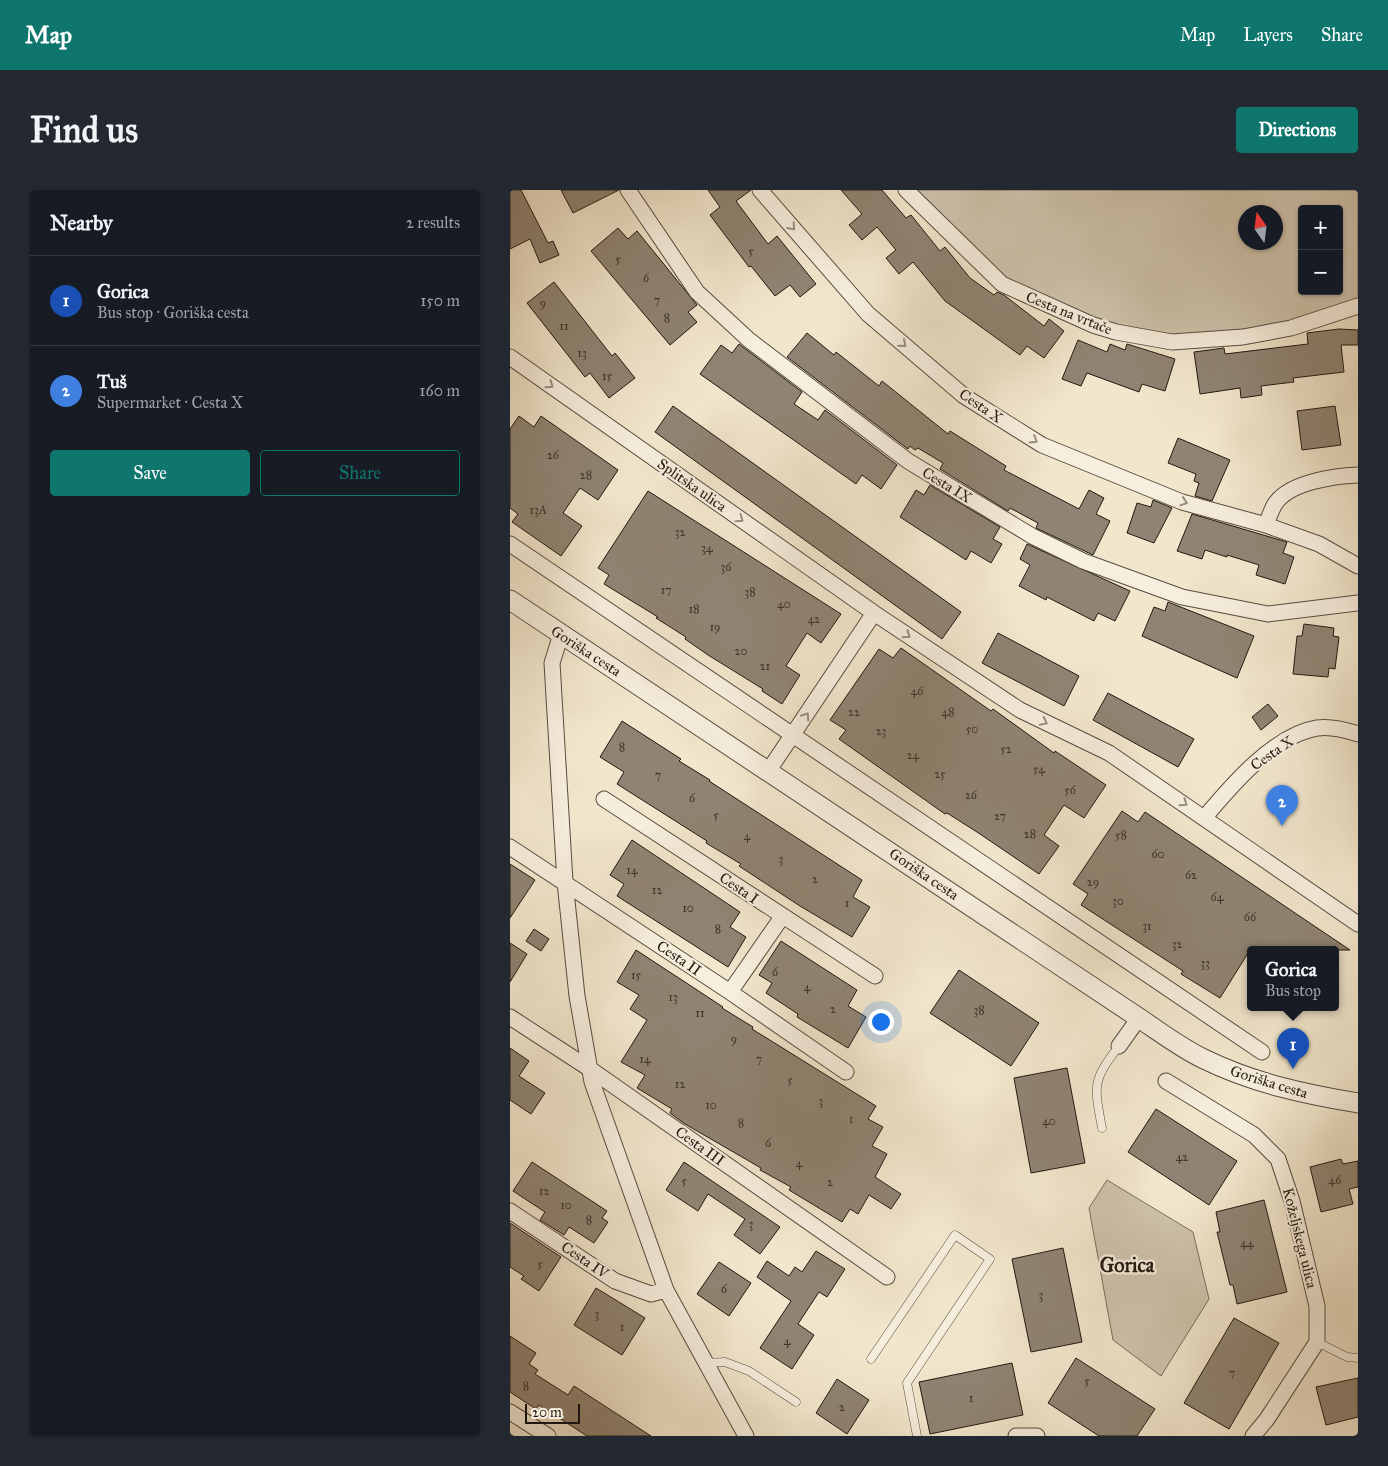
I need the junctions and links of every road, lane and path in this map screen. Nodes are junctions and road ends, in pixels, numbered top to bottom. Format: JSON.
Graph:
{"nodes":[{"id":1,"x":628,"y":190,"type":"edge"},
{"id":2,"x":760,"y":190,"type":"edge"},
{"id":3,"x":906,"y":190,"type":"edge"},
{"id":4,"x":1358,"y":306,"type":"edge"},
{"id":5,"x":510,"y":357,"type":"edge"},
{"id":6,"x":1358,"y":474,"type":"edge"},
{"id":7,"x":1266,"y":525,"type":"junction"},
{"id":8,"x":510,"y":544,"type":"edge"},
{"id":9,"x":1358,"y":566,"type":"edge"},
{"id":10,"x":510,"y":600,"type":"edge"},
{"id":11,"x":1358,"y":603,"type":"edge"},
{"id":12,"x":874,"y":613,"type":"junction"},
{"id":13,"x":561,"y":634,"type":"junction"},
{"id":14,"x":1358,"y":734,"type":"edge"},
{"id":15,"x":793,"y":735,"type":"junction"},
{"id":16,"x":769,"y":770,"type":"junction"},
{"id":17,"x":604,"y":799,"type":"dead end"},
{"id":18,"x":1205,"y":817,"type":"junction"},
{"id":19,"x":510,"y":847,"type":"edge"},
{"id":20,"x":565,"y":882,"type":"junction"},
{"id":21,"x":782,"y":917,"type":"junction"},
{"id":22,"x":1358,"y":924,"type":"edge"},
{"id":23,"x":875,"y":976,"type":"dead end"},
{"id":24,"x":730,"y":992,"type":"junction"},
{"id":25,"x":510,"y":1017,"type":"edge"},
{"id":26,"x":1139,"y":1018,"type":"junction"},
{"id":27,"x":1119,"y":1046,"type":"joint"},
{"id":28,"x":1262,"y":1052,"type":"dead end"},
{"id":29,"x":590,"y":1069,"type":"junction"},
{"id":30,"x":846,"y":1072,"type":"dead end"},
{"id":31,"x":1166,"y":1081,"type":"dead end"},
{"id":32,"x":1358,"y":1103,"type":"edge"},
{"id":33,"x":1102,"y":1128,"type":"dead end"},
{"id":34,"x":510,"y":1211,"type":"edge"},
{"id":35,"x":887,"y":1277,"type":"dead end"},
{"id":36,"x":666,"y":1290,"type":"junction"},
{"id":37,"x":1318,"y":1342,"type":"junction"},
{"id":38,"x":1358,"y":1358,"type":"edge"},
{"id":39,"x":871,"y":1359,"type":"dead end"},
{"id":40,"x":704,"y":1363,"type":"junction"},
{"id":41,"x":796,"y":1402,"type":"dead end"},
{"id":42,"x":510,"y":1412,"type":"edge"},
{"id":43,"x":744,"y":1435,"type":"edge"},
{"id":44,"x":548,"y":1436,"type":"edge"},
{"id":45,"x":916,"y":1436,"type":"edge"},
{"id":46,"x":1016,"y":1436,"type":"edge"},
{"id":47,"x":1037,"y":1436,"type":"edge"},
{"id":48,"x":1253,"y":1436,"type":"edge"}],
"edges":[{"from":1,"to":11,"type":"street","name":"Cesta IX"},
{"from":2,"to":7,"type":"street","name":"Cesta X","one_way":true},
{"from":3,"to":4,"type":"street","name":"Cesta na vrtače"},
{"from":5,"to":12,"type":"street","name":"Splitska ulica","one_way":true},
{"from":6,"to":7,"type":"street"},
{"from":7,"to":9,"type":"street","name":"Cesta X"},
{"from":8,"to":15,"type":"street"},
{"from":10,"to":13,"type":"street","name":"Goriška cesta"},
{"from":15,"to":12,"type":"street","one_way":true},
{"from":12,"to":18,"type":"street","name":"Splitska ulica","one_way":true},
{"from":13,"to":16,"type":"street","name":"Goriška cesta"},
{"from":13,"to":20,"type":"street"},
{"from":14,"to":18,"type":"street","name":"Cesta X"},
{"from":15,"to":16,"type":"street"},
{"from":15,"to":28,"type":"street"},
{"from":16,"to":26,"type":"street","name":"Goriška cesta"},
{"from":17,"to":21,"type":"street","name":"Cesta I"},
{"from":18,"to":22,"type":"street","name":"Splitska ulica"},
{"from":19,"to":20,"type":"street","name":"Cesta II"},
{"from":20,"to":24,"type":"street","name":"Cesta II"},
{"from":20,"to":29,"type":"street"},
{"from":21,"to":23,"type":"street","name":"Cesta I"},
{"from":21,"to":24,"type":"street"},
{"from":24,"to":30,"type":"street","name":"Cesta II"},
{"from":25,"to":29,"type":"street","name":"Cesta III"},
{"from":26,"to":27,"type":"street"},
{"from":26,"to":32,"type":"street","name":"Goriška cesta"},
{"from":27,"to":33,"type":"lane"},
{"from":29,"to":35,"type":"street","name":"Cesta III"},
{"from":29,"to":36,"type":"street"},
{"from":31,"to":37,"type":"street","name":"Koželjskega ulica"},
{"from":34,"to":36,"type":"street","name":"Cesta IV"},
{"from":36,"to":40,"type":"street"},
{"from":37,"to":38,"type":"lane"},
{"from":37,"to":48,"type":"street"},
{"from":39,"to":45,"type":"lane"},
{"from":40,"to":41,"type":"lane"},
{"from":40,"to":43,"type":"street"},
{"from":42,"to":44,"type":"street"},
{"from":46,"to":47,"type":"street"}]}
